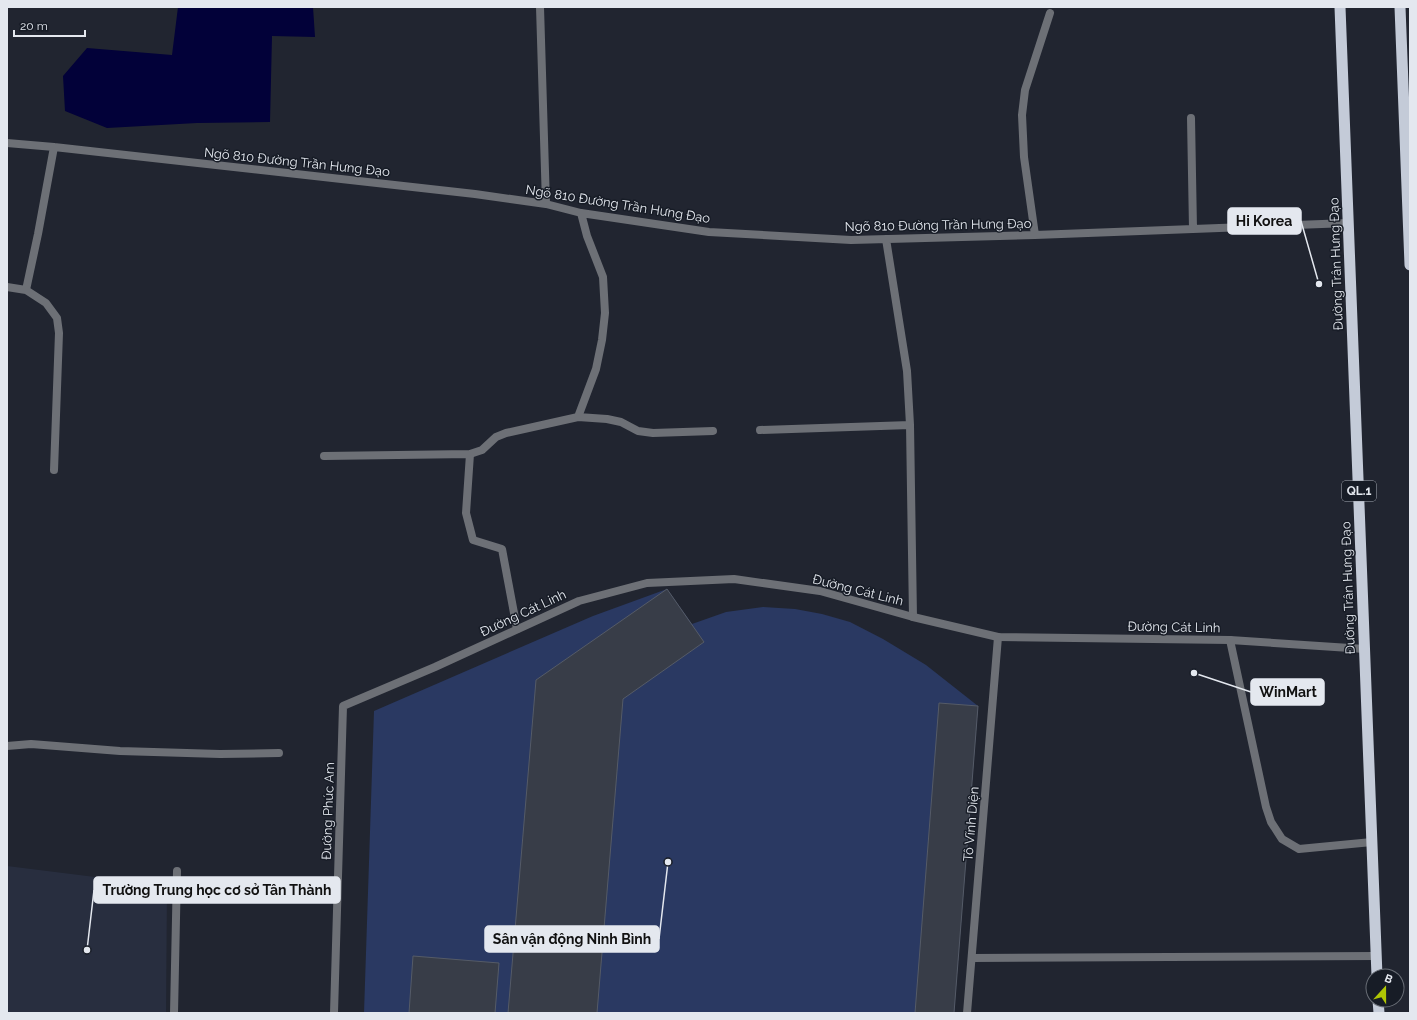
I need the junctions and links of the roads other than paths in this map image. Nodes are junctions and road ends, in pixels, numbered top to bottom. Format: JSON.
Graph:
{"nodes":[{"id":1,"x":540,"y":7,"type":"edge"},
{"id":2,"x":1340,"y":7,"type":"edge"},
{"id":3,"x":1400,"y":7,"type":"edge"},
{"id":4,"x":1050,"y":13,"type":"dead end"},
{"id":5,"x":1191,"y":118,"type":"dead end"},
{"id":6,"x":7,"y":143,"type":"edge"},
{"id":7,"x":54,"y":147,"type":"junction"},
{"id":8,"x":1408,"y":174,"type":"edge"},
{"id":9,"x":546,"y":204,"type":"junction"},
{"id":10,"x":581,"y":213,"type":"junction"},
{"id":11,"x":1348,"y":223,"type":"junction"},
{"id":12,"x":1193,"y":229,"type":"junction"},
{"id":13,"x":1035,"y":235,"type":"junction"},
{"id":14,"x":886,"y":238,"type":"junction"},
{"id":15,"x":1410,"y":265,"type":"edge"},
{"id":16,"x":7,"y":287,"type":"edge"},
{"id":17,"x":26,"y":290,"type":"junction"},
{"id":18,"x":578,"y":417,"type":"junction"},
{"id":19,"x":910,"y":425,"type":"junction"},
{"id":20,"x":760,"y":430,"type":"dead end"},
{"id":21,"x":713,"y":431,"type":"dead end"},
{"id":22,"x":470,"y":454,"type":"junction"},
{"id":23,"x":324,"y":456,"type":"dead end"},
{"id":24,"x":54,"y":470,"type":"dead end"},
{"id":25,"x":913,"y":617,"type":"junction"},
{"id":26,"x":516,"y":629,"type":"junction"},
{"id":27,"x":998,"y":636,"type":"junction"},
{"id":28,"x":1230,"y":640,"type":"junction"},
{"id":29,"x":1365,"y":649,"type":"junction"},
{"id":30,"x":343,"y":706,"type":"joint"},
{"id":31,"x":7,"y":746,"type":"edge"},
{"id":32,"x":279,"y":753,"type":"dead end"},
{"id":33,"x":1372,"y":842,"type":"junction"},
{"id":34,"x":177,"y":871,"type":"dead end"},
{"id":35,"x":1376,"y":956,"type":"junction"},
{"id":36,"x":972,"y":958,"type":"junction"},
{"id":37,"x":1377,"y":968,"type":"edge"},
{"id":38,"x":174,"y":1013,"type":"edge"},
{"id":39,"x":334,"y":1013,"type":"edge"},
{"id":40,"x":967,"y":1013,"type":"edge"}],
"edges":[{"from":1,"to":9,"type":"street"},
{"from":2,"to":11,"type":"highway","name":"Đường Trân Hưng Đạo","number":"QL.1"},
{"from":3,"to":8,"type":"highway"},
{"from":4,"to":13,"type":"street"},
{"from":5,"to":12,"type":"street"},
{"from":6,"to":7,"type":"street","name":"Ngõ 810 Đường Trần Hưng Đạo"},
{"from":7,"to":9,"type":"street","name":"Ngõ 810 Đường Trần Hưng Đạo"},
{"from":7,"to":17,"type":"street"},
{"from":8,"to":15,"type":"highway"},
{"from":9,"to":10,"type":"street","name":"Ngõ 810 Đường Trần Hưng Đạo"},
{"from":10,"to":14,"type":"street","name":"Ngõ 810 Đường Trần Hưng Đạo"},
{"from":10,"to":18,"type":"street"},
{"from":11,"to":12,"type":"street","name":"Ngõ 810 Đường Trần Hưng Đạo"},
{"from":11,"to":29,"type":"highway","name":"Đường Trân Hưng Đạo","number":"QL.1"},
{"from":12,"to":13,"type":"street","name":"Ngõ 810 Đường Trần Hưng Đạo"},
{"from":13,"to":14,"type":"street","name":"Ngõ 810 Đường Trần Hưng Đạo"},
{"from":14,"to":19,"type":"street"},
{"from":16,"to":17,"type":"street"},
{"from":17,"to":24,"type":"street"},
{"from":18,"to":21,"type":"street"},
{"from":18,"to":22,"type":"street"},
{"from":19,"to":20,"type":"street"},
{"from":19,"to":25,"type":"street"},
{"from":22,"to":23,"type":"street"},
{"from":22,"to":26,"type":"street"},
{"from":25,"to":26,"type":"street","name":"Đường Cát Linh"},
{"from":25,"to":27,"type":"street","name":"Đường Cát Linh"},
{"from":26,"to":30,"type":"street","name":"Đường Cát Linh"},
{"from":27,"to":28,"type":"street","name":"Đường Cát Linh"},
{"from":27,"to":36,"type":"street","name":"Tô Vĩnh Diện"},
{"from":28,"to":29,"type":"street","name":"Đường Cát Linh"},
{"from":28,"to":33,"type":"street"},
{"from":29,"to":33,"type":"highway","name":"Đường Trân Hưng Đạo","number":"QL.1"},
{"from":30,"to":39,"type":"street","name":"Đường Phúc Am"},
{"from":31,"to":32,"type":"street"},
{"from":33,"to":35,"type":"highway","name":"Đường Trân Hưng Đạo","number":"QL.1"},
{"from":34,"to":38,"type":"street"},
{"from":35,"to":36,"type":"street"},
{"from":35,"to":37,"type":"highway","name":"Đường Trân Hưng Đạo","number":"QL.1"},
{"from":36,"to":40,"type":"street","name":"Tô Vĩnh Diện"}]}
